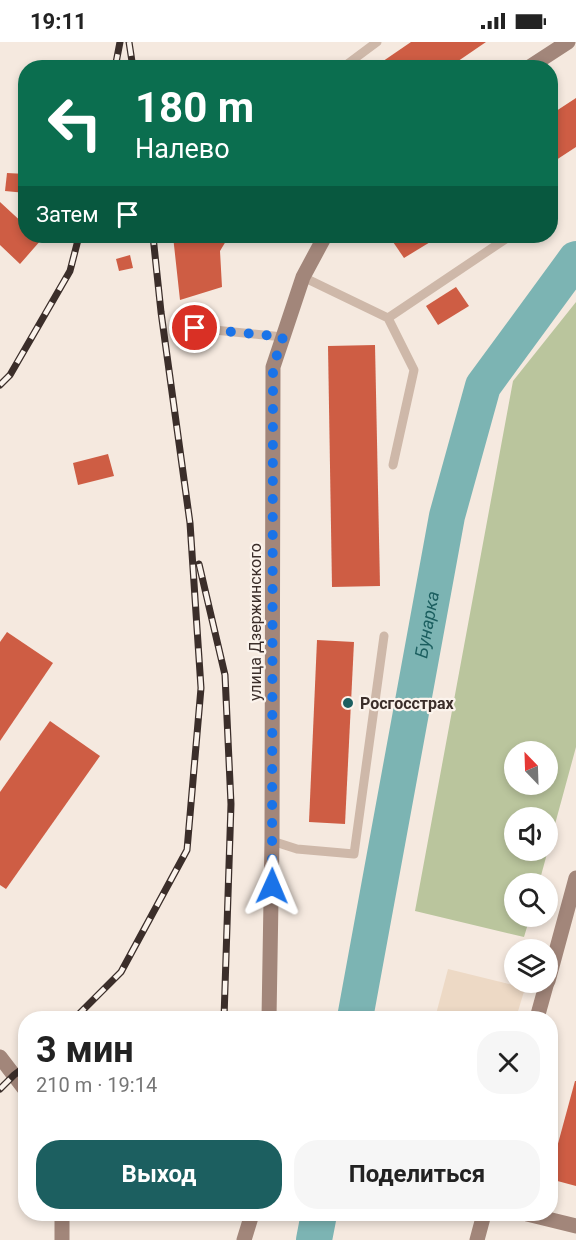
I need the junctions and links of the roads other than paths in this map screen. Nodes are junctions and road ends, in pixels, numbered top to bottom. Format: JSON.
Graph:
{"nodes":[{"id":1,"x":377,"y":42,"type":"edge"},
{"id":2,"x":568,"y":42,"type":"edge"},
{"id":3,"x":353,"y":60,"type":"edge"},
{"id":4,"x":540,"y":60,"type":"edge"},
{"id":5,"x":322,"y":243,"type":"edge"},
{"id":6,"x":500,"y":243,"type":"edge"},
{"id":7,"x":303,"y":278,"type":"junction"},
{"id":8,"x":388,"y":318,"type":"junction"},
{"id":9,"x":195,"y":328,"type":"dead end"},
{"id":10,"x":283,"y":337,"type":"junction"},
{"id":11,"x":393,"y":465,"type":"dead end"},
{"id":12,"x":384,"y":636,"type":"dead end"},
{"id":13,"x":272,"y":841,"type":"junction"},
{"id":14,"x":576,"y":878,"type":"edge"},
{"id":15,"x":558,"y":943,"type":"edge"},
{"id":16,"x":544,"y":993,"type":"edge"},
{"id":17,"x":270,"y":1011,"type":"edge"},
{"id":18,"x":539,"y":1011,"type":"edge"},
{"id":19,"x":0,"y":1057,"type":"edge"},
{"id":20,"x":18,"y":1080,"type":"edge"},
{"id":21,"x":62,"y":1221,"type":"edge"},
{"id":22,"x":250,"y":1221,"type":"edge"},
{"id":23,"x":481,"y":1221,"type":"edge"},
{"id":24,"x":556,"y":1221,"type":"edge"},
{"id":25,"x":576,"y":1226,"type":"edge"},
{"id":26,"x":62,"y":1240,"type":"edge"},
{"id":27,"x":244,"y":1240,"type":"edge"},
{"id":28,"x":477,"y":1240,"type":"edge"}],
"edges":[{"from":1,"to":3,"type":"lane"},
{"from":2,"to":4,"type":"main road"},
{"from":5,"to":7,"type":"main road","name":"улица Дзержинского"},
{"from":6,"to":8,"type":"lane"},
{"from":7,"to":8,"type":"lane"},
{"from":7,"to":10,"type":"main road","name":"улица Дзержинского"},
{"from":8,"to":11,"type":"lane"},
{"from":9,"to":10,"type":"lane"},
{"from":10,"to":13,"type":"main road","name":"улица Дзержинского"},
{"from":12,"to":13,"type":"lane"},
{"from":13,"to":17,"type":"main road","name":"улица Дзержинского"},
{"from":14,"to":15,"type":"main road"},
{"from":16,"to":18,"type":"main road"},
{"from":19,"to":20,"type":"main road"},
{"from":21,"to":26,"type":"main road"},
{"from":22,"to":27,"type":"main road"},
{"from":23,"to":28,"type":"main road"},
{"from":24,"to":25,"type":"main road"}]}
